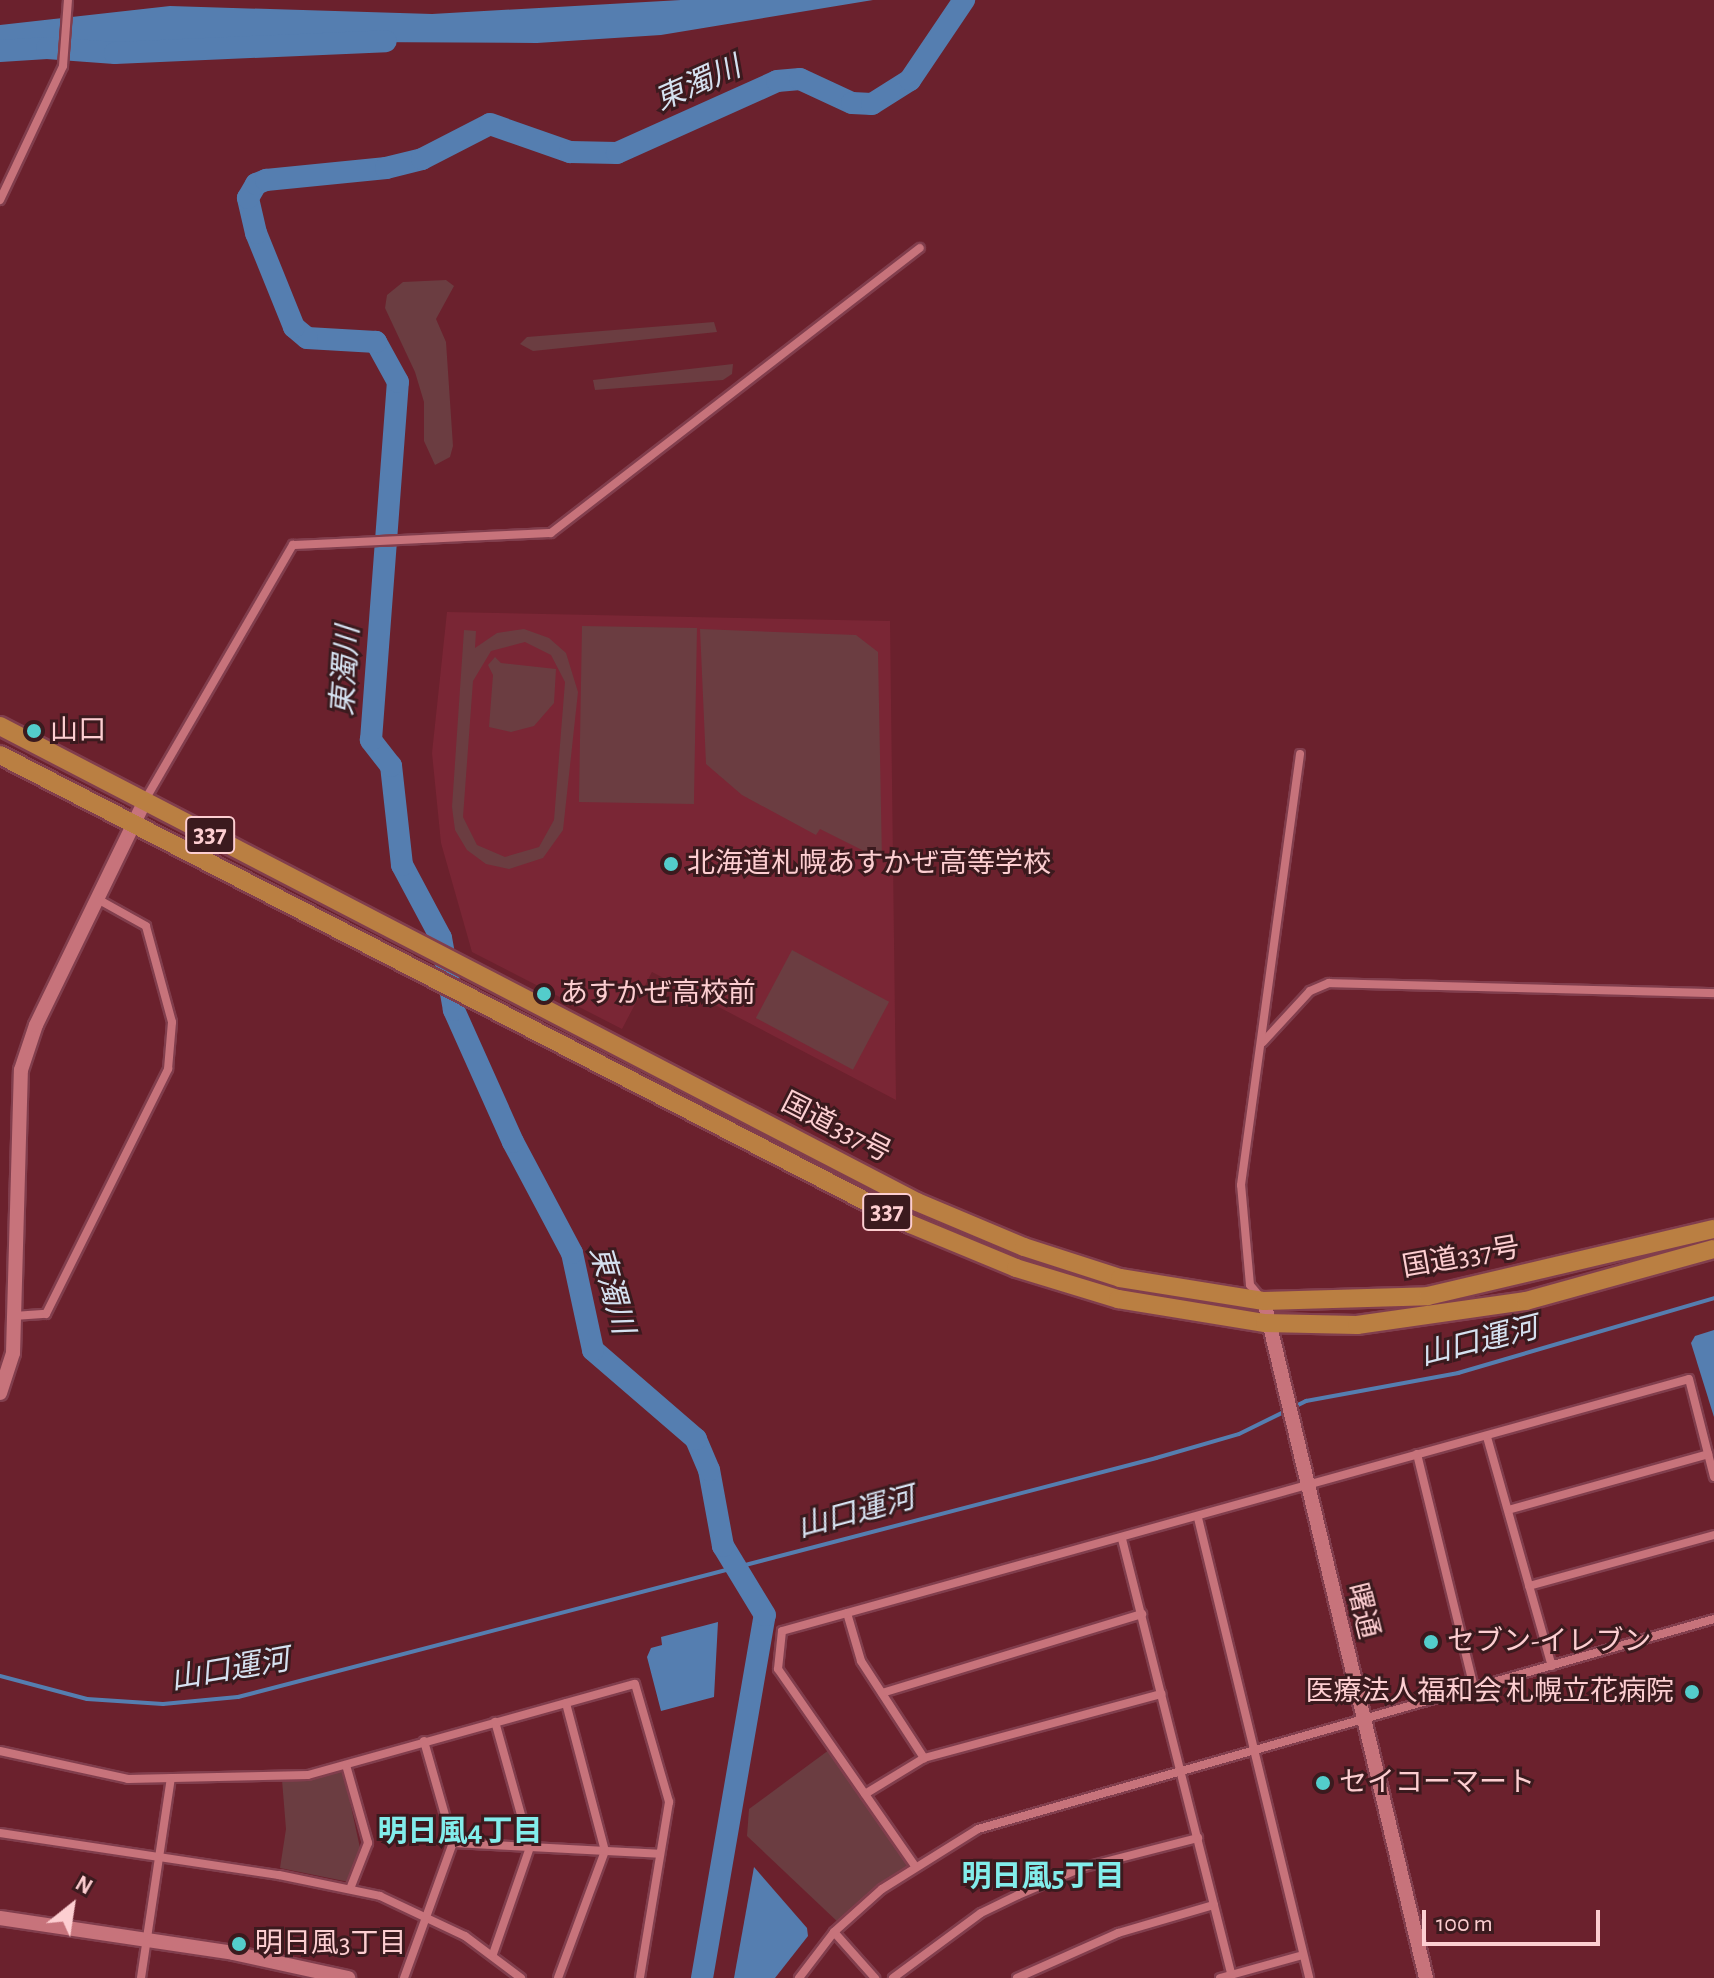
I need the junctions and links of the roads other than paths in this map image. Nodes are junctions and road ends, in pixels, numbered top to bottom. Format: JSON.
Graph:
{"nodes":[{"id":1,"x":68,"y":0,"type":"edge"},
{"id":2,"x":0,"y":200,"type":"edge"},
{"id":3,"x":920,"y":248,"type":"dead end"},
{"id":4,"x":0,"y":726,"type":"edge"},
{"id":5,"x":1300,"y":754,"type":"dead end"},
{"id":6,"x":0,"y":755,"type":"edge"},
{"id":7,"x":145,"y":801,"type":"junction"},
{"id":8,"x":136,"y":824,"type":"junction"},
{"id":9,"x":99,"y":900,"type":"junction"},
{"id":10,"x":1714,"y":993,"type":"edge"},
{"id":11,"x":1262,"y":1044,"type":"junction"},
{"id":12,"x":1714,"y":1229,"type":"edge"},
{"id":13,"x":1714,"y":1249,"type":"edge"},
{"id":14,"x":1264,"y":1301,"type":"junction"},
{"id":15,"x":14,"y":1316,"type":"junction"},
{"id":16,"x":1265,"y":1323,"type":"junction"},
{"id":17,"x":0,"y":1393,"type":"edge"},
{"id":18,"x":1487,"y":1437,"type":"junction"},
{"id":19,"x":1417,"y":1454,"type":"junction"},
{"id":20,"x":1708,"y":1454,"type":"junction"},
{"id":21,"x":1714,"y":1477,"type":"edge"},
{"id":22,"x":1304,"y":1486,"type":"junction"},
{"id":23,"x":1508,"y":1510,"type":"junction"},
{"id":24,"x":1198,"y":1518,"type":"junction"},
{"id":25,"x":1714,"y":1535,"type":"edge"},
{"id":26,"x":1122,"y":1539,"type":"junction"},
{"id":27,"x":1529,"y":1586,"type":"junction"},
{"id":28,"x":847,"y":1613,"type":"junction"},
{"id":29,"x":1142,"y":1614,"type":"junction"},
{"id":30,"x":1714,"y":1619,"type":"edge"},
{"id":31,"x":1552,"y":1666,"type":"junction"},
{"id":32,"x":1474,"y":1688,"type":"junction"},
{"id":33,"x":882,"y":1693,"type":"junction"},
{"id":34,"x":1162,"y":1694,"type":"junction"},
{"id":35,"x":566,"y":1703,"type":"junction"},
{"id":36,"x":1362,"y":1719,"type":"junction"},
{"id":37,"x":495,"y":1722,"type":"junction"},
{"id":38,"x":424,"y":1741,"type":"junction"},
{"id":39,"x":1252,"y":1750,"type":"junction"},
{"id":40,"x":0,"y":1751,"type":"edge"},
{"id":41,"x":924,"y":1758,"type":"junction"},
{"id":42,"x":346,"y":1765,"type":"junction"},
{"id":43,"x":1181,"y":1769,"type":"junction"},
{"id":44,"x":171,"y":1778,"type":"junction"},
{"id":45,"x":865,"y":1794,"type":"junction"},
{"id":46,"x":0,"y":1833,"type":"edge"},
{"id":47,"x":1198,"y":1838,"type":"junction"},
{"id":48,"x":453,"y":1843,"type":"junction"},
{"id":49,"x":530,"y":1847,"type":"junction"},
{"id":50,"x":605,"y":1851,"type":"junction"},
{"id":51,"x":660,"y":1854,"type":"junction"},
{"id":52,"x":159,"y":1856,"type":"junction"},
{"id":53,"x":915,"y":1866,"type":"junction"},
{"id":54,"x":350,"y":1889,"type":"junction"},
{"id":55,"x":1214,"y":1905,"type":"junction"},
{"id":56,"x":426,"y":1916,"type":"junction"},
{"id":57,"x":0,"y":1918,"type":"edge"},
{"id":58,"x":834,"y":1932,"type":"junction"},
{"id":59,"x":147,"y":1941,"type":"junction"},
{"id":60,"x":493,"y":1954,"type":"junction"},
{"id":61,"x":1303,"y":1955,"type":"junction"},
{"id":62,"x":1231,"y":1974,"type":"junction"},
{"id":63,"x":141,"y":1978,"type":"edge"},
{"id":64,"x":348,"y":1978,"type":"edge"},
{"id":65,"x":404,"y":1978,"type":"edge"},
{"id":66,"x":521,"y":1978,"type":"edge"},
{"id":67,"x":558,"y":1978,"type":"edge"},
{"id":68,"x":640,"y":1978,"type":"edge"},
{"id":69,"x":799,"y":1978,"type":"edge"},
{"id":70,"x":875,"y":1978,"type":"edge"},
{"id":71,"x":893,"y":1978,"type":"edge"},
{"id":72,"x":1017,"y":1978,"type":"edge"},
{"id":73,"x":1220,"y":1978,"type":"edge"},
{"id":74,"x":1309,"y":1978,"type":"edge"},
{"id":75,"x":1426,"y":1978,"type":"edge"}],
"edges":[{"from":1,"to":2,"type":"street"},
{"from":3,"to":7,"type":"street"},
{"from":4,"to":7,"type":"highway","name":"国道337号","number":"337"},
{"from":5,"to":11,"type":"street"},
{"from":6,"to":8,"type":"highway","name":"国道337号","number":"337"},
{"from":7,"to":8,"type":"street"},
{"from":7,"to":14,"type":"highway","name":"国道337号","number":"337"},
{"from":8,"to":9,"type":"street"},
{"from":8,"to":16,"type":"highway","name":"国道337号","number":"337"},
{"from":9,"to":15,"type":"street"},
{"from":9,"to":15,"type":"street"},
{"from":10,"to":11,"type":"street"},
{"from":11,"to":14,"type":"street"},
{"from":12,"to":14,"type":"highway","name":"国道337号","number":"337"},
{"from":13,"to":16,"type":"highway","name":"国道337号","number":"337"},
{"from":14,"to":16,"type":"street","name":"曙通"},
{"from":15,"to":17,"type":"street"},
{"from":16,"to":22,"type":"street","name":"曙通"},
{"from":18,"to":19,"type":"street"},
{"from":18,"to":20,"type":"street"},
{"from":18,"to":23,"type":"street"},
{"from":19,"to":22,"type":"street"},
{"from":19,"to":32,"type":"street"},
{"from":20,"to":21,"type":"street"},
{"from":20,"to":23,"type":"street"},
{"from":22,"to":24,"type":"street"},
{"from":22,"to":36,"type":"street","name":"曙通"},
{"from":23,"to":27,"type":"street"},
{"from":24,"to":26,"type":"street"},
{"from":24,"to":39,"type":"street"},
{"from":25,"to":27,"type":"street"},
{"from":26,"to":28,"type":"street"},
{"from":26,"to":29,"type":"street"},
{"from":27,"to":31,"type":"street"},
{"from":28,"to":33,"type":"street"},
{"from":28,"to":45,"type":"street"},
{"from":29,"to":33,"type":"street"},
{"from":29,"to":34,"type":"street"},
{"from":30,"to":31,"type":"street"},
{"from":31,"to":32,"type":"street"},
{"from":32,"to":36,"type":"street"},
{"from":33,"to":41,"type":"street"},
{"from":34,"to":41,"type":"street"},
{"from":34,"to":43,"type":"street"},
{"from":35,"to":37,"type":"street"},
{"from":35,"to":50,"type":"street"},
{"from":35,"to":51,"type":"street"},
{"from":36,"to":39,"type":"street"},
{"from":36,"to":75,"type":"street","name":"曙通"},
{"from":37,"to":38,"type":"street"},
{"from":37,"to":49,"type":"street"},
{"from":38,"to":42,"type":"street"},
{"from":38,"to":48,"type":"street"},
{"from":39,"to":43,"type":"street"},
{"from":39,"to":61,"type":"street"},
{"from":40,"to":44,"type":"street"},
{"from":41,"to":45,"type":"street"},
{"from":42,"to":44,"type":"street"},
{"from":42,"to":54,"type":"street"},
{"from":43,"to":47,"type":"street"},
{"from":43,"to":53,"type":"street"},
{"from":44,"to":52,"type":"street"},
{"from":45,"to":53,"type":"street"},
{"from":46,"to":52,"type":"street"},
{"from":47,"to":55,"type":"street"},
{"from":47,"to":71,"type":"street"},
{"from":48,"to":49,"type":"street"},
{"from":48,"to":56,"type":"street"},
{"from":49,"to":50,"type":"street"},
{"from":49,"to":60,"type":"street"},
{"from":50,"to":51,"type":"street"},
{"from":50,"to":67,"type":"street"},
{"from":51,"to":68,"type":"street"},
{"from":52,"to":54,"type":"street"},
{"from":52,"to":59,"type":"street"},
{"from":53,"to":58,"type":"street"},
{"from":54,"to":56,"type":"street"},
{"from":55,"to":62,"type":"street"},
{"from":55,"to":72,"type":"street"},
{"from":56,"to":60,"type":"street"},
{"from":56,"to":65,"type":"street"},
{"from":57,"to":59,"type":"street"},
{"from":58,"to":69,"type":"street"},
{"from":58,"to":70,"type":"street"},
{"from":59,"to":63,"type":"street"},
{"from":59,"to":64,"type":"street"},
{"from":60,"to":66,"type":"street"},
{"from":61,"to":62,"type":"street"},
{"from":61,"to":74,"type":"street"},
{"from":62,"to":73,"type":"street"}]}
